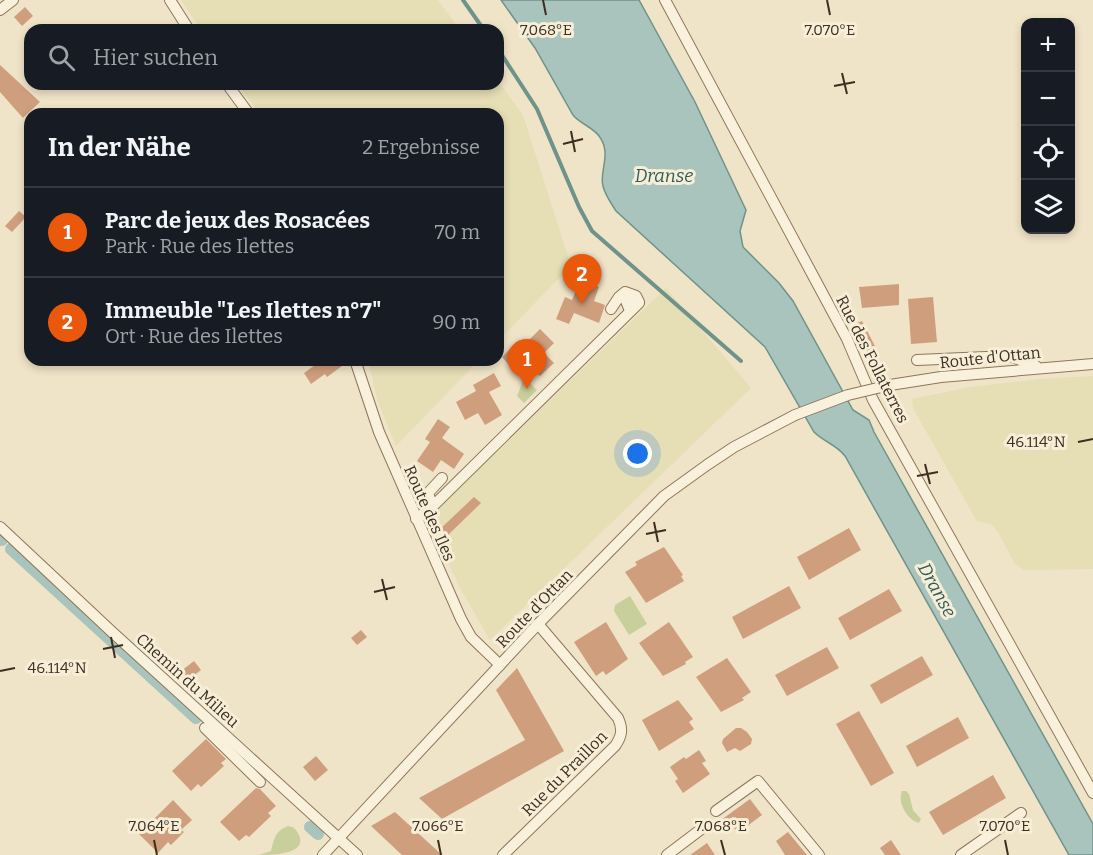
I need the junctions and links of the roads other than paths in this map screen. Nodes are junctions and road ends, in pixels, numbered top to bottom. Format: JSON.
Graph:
{"nodes":[{"id":1,"x":13,"y":0,"type":"edge"},
{"id":2,"x":170,"y":0,"type":"edge"},
{"id":3,"x":665,"y":0,"type":"edge"},
{"id":4,"x":0,"y":10,"type":"edge"},
{"id":5,"x":185,"y":24,"type":"edge"},
{"id":6,"x":231,"y":90,"type":"edge"},
{"id":7,"x":245,"y":108,"type":"edge"},
{"id":8,"x":611,"y":309,"type":"dead end"},
{"id":9,"x":917,"y":360,"type":"dead end"},
{"id":10,"x":1093,"y":364,"type":"edge"},
{"id":11,"x":358,"y":366,"type":"edge"},
{"id":12,"x":1039,"y":367,"type":"junction"},
{"id":13,"x":442,"y":478,"type":"dead end"},
{"id":14,"x":434,"y":504,"type":"junction"},
{"id":15,"x":416,"y":519,"type":"junction"},
{"id":16,"x":0,"y":527,"type":"edge"},
{"id":17,"x":538,"y":624,"type":"junction"},
{"id":18,"x":500,"y":665,"type":"junction"},
{"id":19,"x":204,"y":728,"type":"dead end"},
{"id":20,"x":260,"y":782,"type":"dead end"},
{"id":21,"x":1093,"y":793,"type":"edge"},
{"id":22,"x":716,"y":811,"type":"dead end"},
{"id":23,"x":1020,"y":813,"type":"dead end"},
{"id":24,"x":700,"y":831,"type":"dead end"},
{"id":25,"x":340,"y":838,"type":"junction"},
{"id":26,"x":323,"y":855,"type":"edge"},
{"id":27,"x":357,"y":855,"type":"edge"},
{"id":28,"x":503,"y":855,"type":"edge"},
{"id":29,"x":667,"y":855,"type":"edge"},
{"id":30,"x":819,"y":855,"type":"edge"},
{"id":31,"x":961,"y":855,"type":"edge"}],
"edges":[{"from":1,"to":4,"type":"street"},
{"from":2,"to":5,"type":"street"},
{"from":3,"to":21,"type":"street","name":"Rue des Follaterres"},
{"from":6,"to":7,"type":"street"},
{"from":8,"to":14,"type":"street"},
{"from":9,"to":12,"type":"street"},
{"from":10,"to":12,"type":"street","name":"Route d'Ottan"},
{"from":11,"to":15,"type":"street","name":"Route des Iles"},
{"from":12,"to":17,"type":"street","name":"Route d'Ottan","bridge":true},
{"from":13,"to":14,"type":"street"},
{"from":14,"to":15,"type":"street"},
{"from":15,"to":18,"type":"street","name":"Route des Iles"},
{"from":16,"to":25,"type":"street","name":"Chemin du Milieu"},
{"from":17,"to":18,"type":"street","name":"Route d'Ottan"},
{"from":17,"to":28,"type":"street","name":"Rue du Praillon"},
{"from":18,"to":25,"type":"street","name":"Route d'Ottan"},
{"from":19,"to":20,"type":"street"},
{"from":22,"to":30,"type":"street"},
{"from":23,"to":31,"type":"street"},
{"from":24,"to":29,"type":"street"},
{"from":25,"to":26,"type":"street","name":"Route d'Ottan"},
{"from":25,"to":27,"type":"street","name":"Chemin du Milieu"}]}
